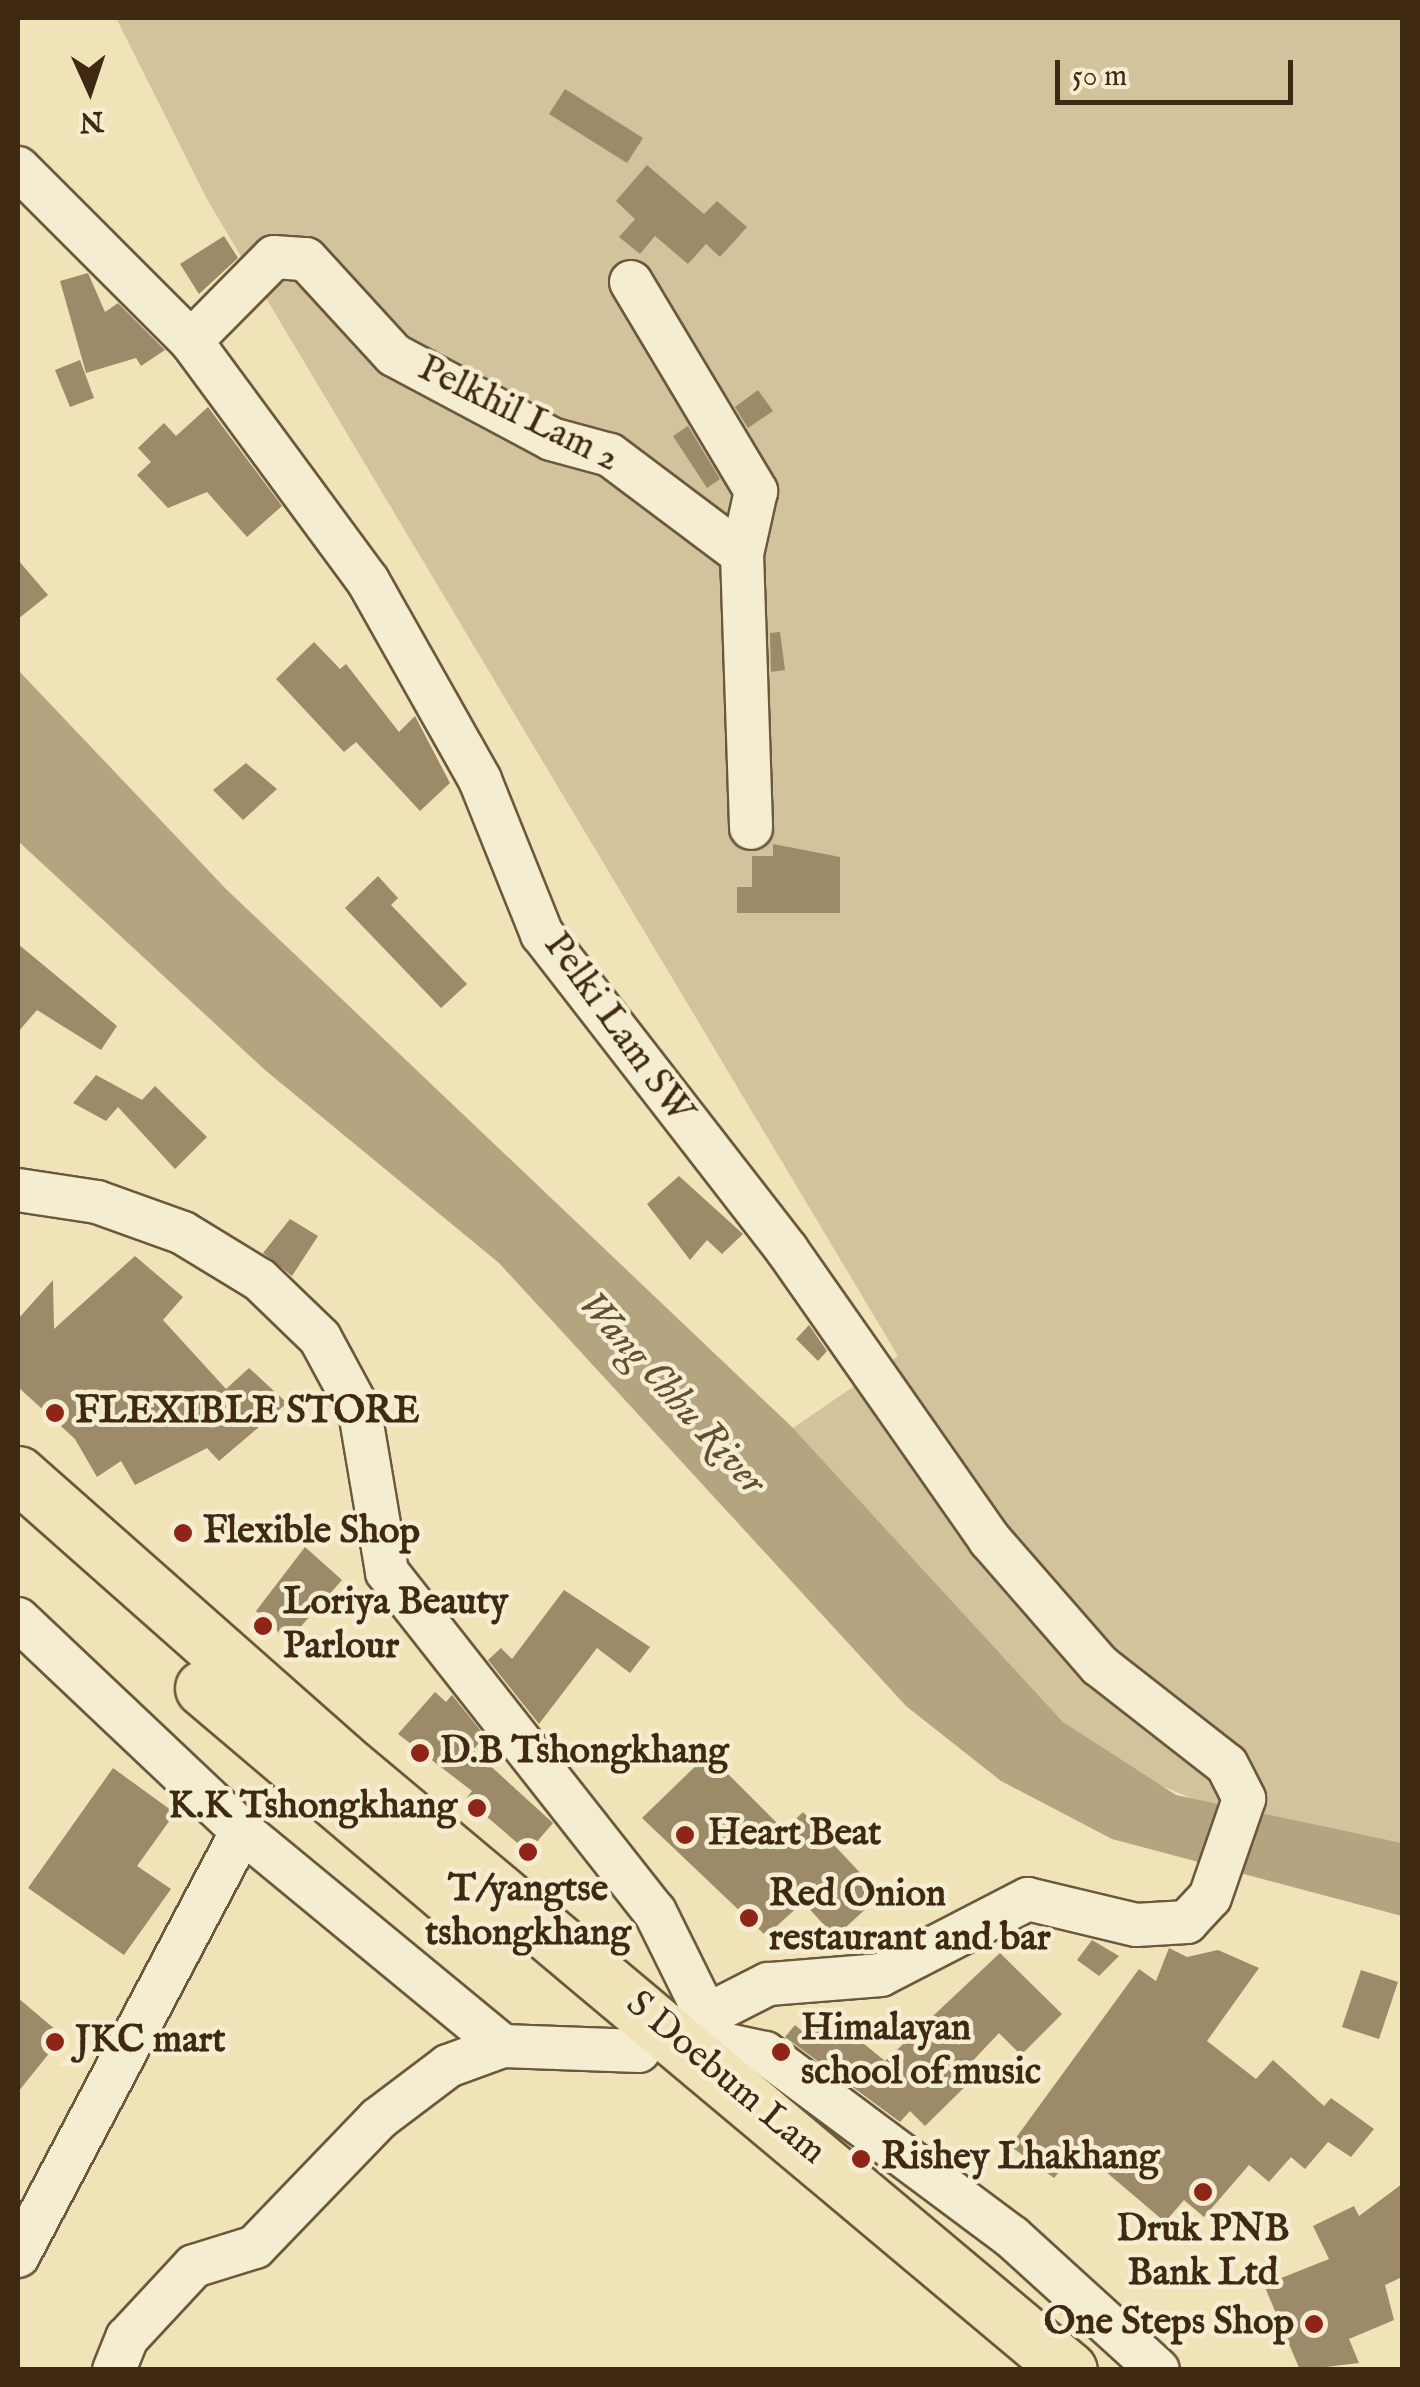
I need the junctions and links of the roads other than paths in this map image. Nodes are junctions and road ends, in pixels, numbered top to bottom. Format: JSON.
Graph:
{"nodes":[{"id":1,"x":18,"y":168,"type":"edge"},
{"id":2,"x":631,"y":282,"type":"dead end"},
{"id":3,"x":191,"y":341,"type":"junction"},
{"id":4,"x":742,"y":554,"type":"junction"},
{"id":5,"x":751,"y":828,"type":"dead end"},
{"id":6,"x":18,"y":1190,"type":"edge"},
{"id":7,"x":18,"y":1474,"type":"edge"},
{"id":8,"x":18,"y":1519,"type":"edge"},
{"id":9,"x":18,"y":1619,"type":"edge"},
{"id":10,"x":242,"y":1831,"type":"junction"},
{"id":11,"x":672,"y":2033,"type":"junction"},
{"id":12,"x":503,"y":2046,"type":"junction"},
{"id":13,"x":18,"y":2256,"type":"edge"},
{"id":14,"x":114,"y":2370,"type":"edge"},
{"id":15,"x":1011,"y":2370,"type":"edge"},
{"id":16,"x":1069,"y":2370,"type":"edge"},
{"id":17,"x":1158,"y":2370,"type":"edge"}],
"edges":[{"from":1,"to":3,"type":"street","name":"Pelki Lam SW"},
{"from":2,"to":4,"type":"street"},
{"from":3,"to":4,"type":"street","name":"Pelkhil Lam 2"},
{"from":3,"to":11,"type":"street","name":"Pelki Lam SW"},
{"from":4,"to":5,"type":"street"},
{"from":6,"to":11,"type":"street"},
{"from":7,"to":11,"type":"highway","name":"S Doebum Lam"},
{"from":8,"to":11,"type":"highway","name":"S Doebum Lam"},
{"from":9,"to":10,"type":"street"},
{"from":10,"to":12,"type":"street"},
{"from":10,"to":13,"type":"street"},
{"from":11,"to":12,"type":"street"},
{"from":11,"to":15,"type":"highway","name":"S Doebum Lam"},
{"from":11,"to":16,"type":"highway","name":"S Doebum Lam"},
{"from":11,"to":17,"type":"street"},
{"from":12,"to":14,"type":"street"}]}
